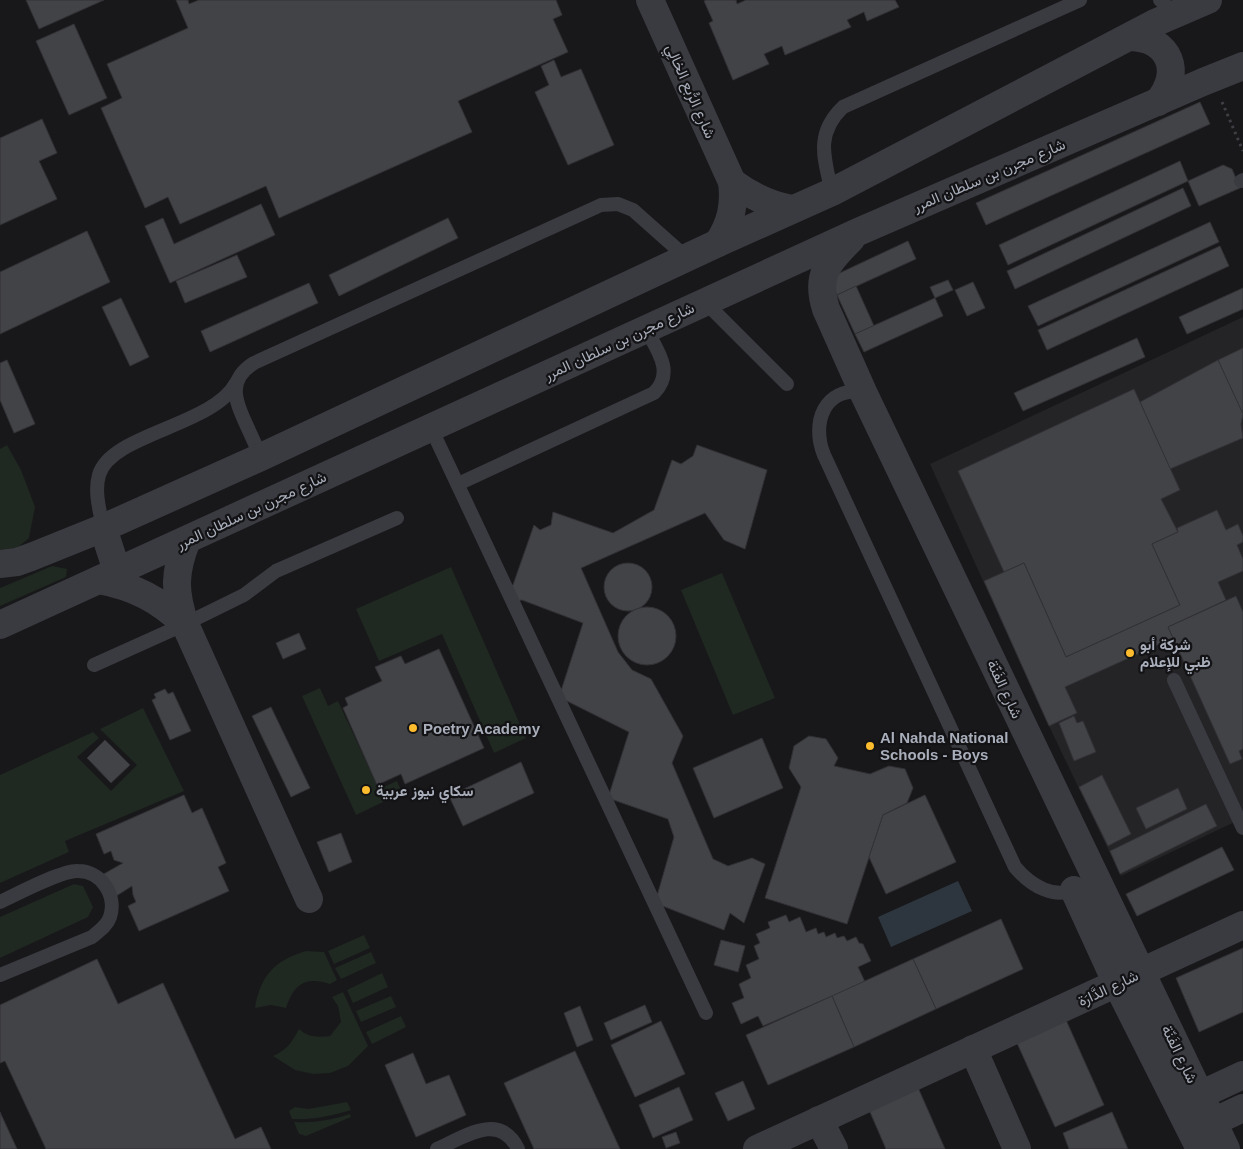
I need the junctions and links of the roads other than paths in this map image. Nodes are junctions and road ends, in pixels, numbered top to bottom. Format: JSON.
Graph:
{"nodes":[{"id":1,"x":650,"y":0,"type":"edge"},
{"id":2,"x":1080,"y":0,"type":"edge"},
{"id":3,"x":1208,"y":0,"type":"edge"},
{"id":4,"x":1168,"y":7,"type":"edge"},
{"id":5,"x":1131,"y":37,"type":"junction"},
{"id":6,"x":1243,"y":66,"type":"edge"},
{"id":7,"x":1158,"y":102,"type":"junction"},
{"id":8,"x":732,"y":182,"type":"junction"},
{"id":9,"x":832,"y":192,"type":"junction"},
{"id":10,"x":792,"y":209,"type":"junction"},
{"id":11,"x":858,"y":232,"type":"junction"},
{"id":12,"x":718,"y":243,"type":"junction"},
{"id":13,"x":687,"y":258,"type":"junction"},
{"id":14,"x":705,"y":302,"type":"junction"},
{"id":15,"x":646,"y":328,"type":"junction"},
{"id":16,"x":238,"y":380,"type":"junction"},
{"id":17,"x":787,"y":384,"type":"dead end"},
{"id":18,"x":864,"y":392,"type":"junction"},
{"id":19,"x":431,"y":428,"type":"junction"},
{"id":20,"x":261,"y":456,"type":"junction"},
{"id":21,"x":458,"y":484,"type":"junction"},
{"id":22,"x":397,"y":518,"type":"dead end"},
{"id":23,"x":103,"y":528,"type":"junction"},
{"id":24,"x":187,"y":540,"type":"junction"},
{"id":25,"x":0,"y":564,"type":"edge"},
{"id":26,"x":108,"y":575,"type":"junction"},
{"id":27,"x":185,"y":624,"type":"junction"},
{"id":28,"x":0,"y":625,"type":"edge"},
{"id":29,"x":94,"y":665,"type":"dead end"},
{"id":30,"x":1174,"y":680,"type":"dead end"},
{"id":31,"x":1243,"y":828,"type":"edge"},
{"id":32,"x":1083,"y":880,"type":"junction"},
{"id":33,"x":309,"y":898,"type":"dead end"},
{"id":34,"x":0,"y":902,"type":"edge"},
{"id":35,"x":1243,"y":926,"type":"edge"},
{"id":36,"x":0,"y":975,"type":"edge"},
{"id":37,"x":1129,"y":979,"type":"junction"},
{"id":38,"x":706,"y":1013,"type":"dead end"},
{"id":39,"x":972,"y":1049,"type":"junction"},
{"id":40,"x":1243,"y":1075,"type":"edge"},
{"id":41,"x":1200,"y":1095,"type":"junction"},
{"id":42,"x":1243,"y":1108,"type":"edge"},
{"id":43,"x":819,"y":1120,"type":"junction"},
{"id":44,"x":1213,"y":1122,"type":"junction"},
{"id":45,"x":437,"y":1149,"type":"edge"},
{"id":46,"x":518,"y":1149,"type":"edge"},
{"id":47,"x":757,"y":1149,"type":"edge"},
{"id":48,"x":834,"y":1149,"type":"edge"},
{"id":49,"x":1017,"y":1149,"type":"edge"},
{"id":50,"x":1200,"y":1149,"type":"edge"},
{"id":51,"x":1226,"y":1149,"type":"edge"}],
"edges":[{"from":1,"to":8,"type":"street","name":"شارع الرُّبع الخالِي"},
{"from":2,"to":9,"type":"lane"},
{"from":3,"to":4,"type":"street"},
{"from":4,"to":5,"type":"street"},
{"from":5,"to":7,"type":"street"},
{"from":5,"to":9,"type":"street"},
{"from":6,"to":7,"type":"street","name":"شارع مجرن بن سلطان المرر"},
{"from":7,"to":11,"type":"street","name":"شارع مجرن بن سلطان المرر"},
{"from":8,"to":10,"type":"street"},
{"from":8,"to":12,"type":"street","name":"شارع الرُّبع الخالِي"},
{"from":9,"to":10,"type":"street"},
{"from":10,"to":12,"type":"street"},
{"from":11,"to":14,"type":"street","name":"شارع مجرن بن سلطان المرر"},
{"from":11,"to":18,"type":"street","name":"شارع الفَنّة"},
{"from":12,"to":13,"type":"street"},
{"from":13,"to":16,"type":"lane"},
{"from":13,"to":20,"type":"street"},
{"from":14,"to":15,"type":"street","name":"شارع مجرن بن سلطان المرر"},
{"from":14,"to":17,"type":"lane"},
{"from":15,"to":19,"type":"street","name":"شارع مجرن بن سلطان المرر"},
{"from":15,"to":21,"type":"lane"},
{"from":16,"to":20,"type":"lane"},
{"from":16,"to":23,"type":"lane"},
{"from":18,"to":32,"type":"street","name":"شارع الفَنّة"},
{"from":18,"to":32,"type":"lane"},
{"from":19,"to":21,"type":"lane"},
{"from":19,"to":24,"type":"street","name":"شارع مجرن بن سلطان المرر"},
{"from":20,"to":23,"type":"street"},
{"from":21,"to":38,"type":"lane"},
{"from":22,"to":27,"type":"lane"},
{"from":23,"to":25,"type":"street"},
{"from":23,"to":26,"type":"street"},
{"from":24,"to":26,"type":"street","name":"شارع مجرن بن سلطان المرر"},
{"from":24,"to":27,"type":"street"},
{"from":26,"to":27,"type":"street"},
{"from":26,"to":28,"type":"street","name":"شارع مجرن بن سلطان المرر"},
{"from":27,"to":29,"type":"lane"},
{"from":27,"to":33,"type":"street"},
{"from":30,"to":31,"type":"lane"},
{"from":32,"to":37,"type":"street","name":"شارع الفَنّة"},
{"from":34,"to":36,"type":"lane"},
{"from":35,"to":37,"type":"street","name":"شارع الدَّارَة"},
{"from":37,"to":39,"type":"street","name":"شارع الدَّارَة"},
{"from":37,"to":41,"type":"street","name":"شارع الفَنّة"},
{"from":37,"to":50,"type":"street","name":"شارع الفَنّة"},
{"from":39,"to":43,"type":"street","name":"شارع الدَّارَة"},
{"from":39,"to":49,"type":"street"},
{"from":40,"to":41,"type":"street"},
{"from":41,"to":44,"type":"street","name":"شارع الفَنّة"},
{"from":42,"to":44,"type":"street"},
{"from":43,"to":47,"type":"street","name":"شارع الدَّارَة"},
{"from":43,"to":48,"type":"street"},
{"from":44,"to":51,"type":"street","name":"شارع الفَنّة"},
{"from":45,"to":46,"type":"lane"}]}
